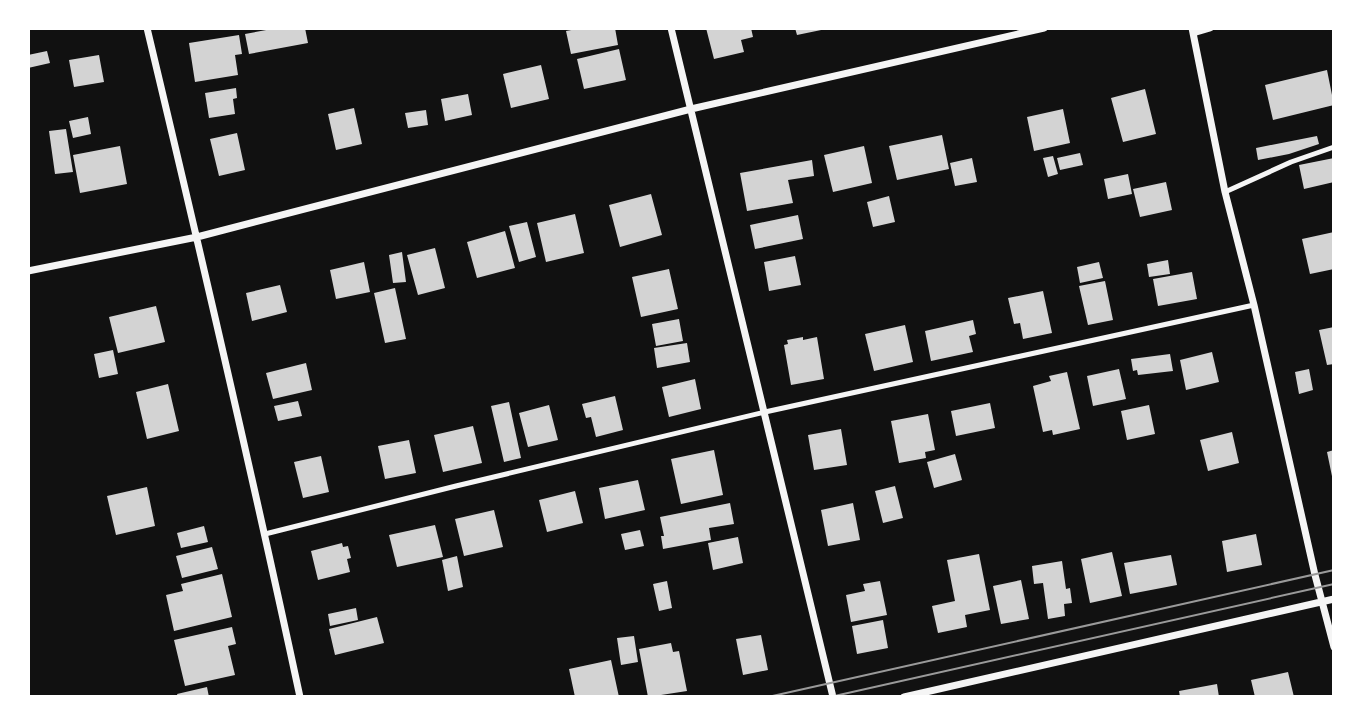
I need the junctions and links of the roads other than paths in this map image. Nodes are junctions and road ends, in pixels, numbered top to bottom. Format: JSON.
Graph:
{"nodes":[{"id":1,"x":147,"y":28,"type":"edge"},
{"id":2,"x":671,"y":28,"type":"edge"},
{"id":3,"x":1044,"y":28,"type":"edge"},
{"id":4,"x":1210,"y":28,"type":"edge"},
{"id":5,"x":1192,"y":31,"type":"edge"},
{"id":6,"x":691,"y":109,"type":"junction"},
{"id":7,"x":1334,"y":147,"type":"edge"},
{"id":8,"x":1225,"y":192,"type":"junction"},
{"id":9,"x":197,"y":237,"type":"junction"},
{"id":10,"x":28,"y":271,"type":"edge"},
{"id":11,"x":1254,"y":305,"type":"junction"},
{"id":12,"x":765,"y":412,"type":"junction"},
{"id":13,"x":265,"y":534,"type":"junction"},
{"id":14,"x":1334,"y":598,"type":"edge"},
{"id":15,"x":1321,"y":601,"type":"junction"},
{"id":16,"x":1334,"y":647,"type":"edge"},
{"id":17,"x":300,"y":697,"type":"edge"},
{"id":18,"x":834,"y":697,"type":"edge"},
{"id":19,"x":904,"y":697,"type":"edge"}],
"edges":[{"from":1,"to":9,"type":"street"},
{"from":2,"to":6,"type":"street"},
{"from":3,"to":6,"type":"street"},
{"from":4,"to":5,"type":"street"},
{"from":5,"to":8,"type":"street"},
{"from":6,"to":9,"type":"street"},
{"from":6,"to":12,"type":"street"},
{"from":7,"to":8,"type":"lane"},
{"from":8,"to":11,"type":"street"},
{"from":9,"to":10,"type":"street"},
{"from":9,"to":13,"type":"street"},
{"from":11,"to":12,"type":"lane"},
{"from":11,"to":15,"type":"street"},
{"from":12,"to":13,"type":"lane"},
{"from":12,"to":18,"type":"street"},
{"from":13,"to":17,"type":"street"},
{"from":14,"to":15,"type":"street"},
{"from":15,"to":16,"type":"street"},
{"from":15,"to":19,"type":"street"}]}
